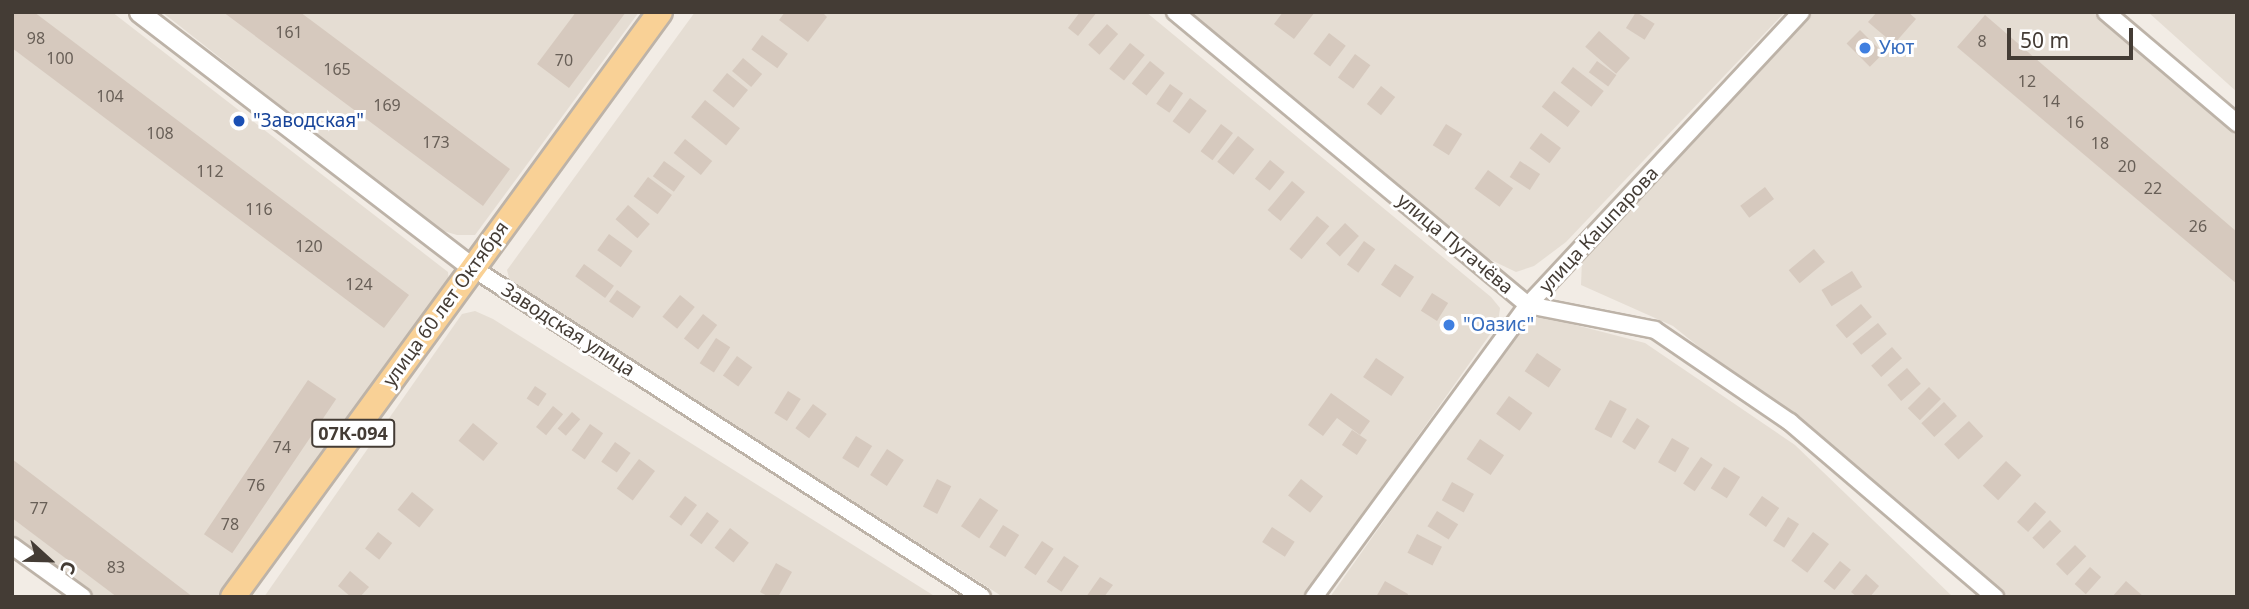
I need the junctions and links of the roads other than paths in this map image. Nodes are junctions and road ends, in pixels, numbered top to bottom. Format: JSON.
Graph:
{"nodes":[{"id":1,"x":139,"y":12,"type":"edge"},
{"id":2,"x":660,"y":12,"type":"edge"},
{"id":3,"x":1175,"y":12,"type":"edge"},
{"id":4,"x":1801,"y":12,"type":"edge"},
{"id":5,"x":2106,"y":12,"type":"edge"},
{"id":6,"x":2237,"y":122,"type":"edge"},
{"id":7,"x":471,"y":267,"type":"junction"},
{"id":8,"x":1528,"y":305,"type":"junction"},
{"id":9,"x":12,"y":546,"type":"edge"},
{"id":10,"x":83,"y":597,"type":"edge"},
{"id":11,"x":233,"y":597,"type":"edge"},
{"id":12,"x":982,"y":597,"type":"edge"},
{"id":13,"x":1314,"y":597,"type":"edge"},
{"id":14,"x":1995,"y":597,"type":"edge"}],
"edges":[{"from":1,"to":7,"type":"street","name":"Заводская улица"},
{"from":2,"to":7,"type":"main road","name":"улица 60 лет Октября"},
{"from":3,"to":8,"type":"street","name":"улица Пугачёва"},
{"from":4,"to":8,"type":"street","name":"улица Кашпарова"},
{"from":5,"to":6,"type":"street"},
{"from":7,"to":11,"type":"main road","name":"улица 60 лет Октября","number":"07К-094"},
{"from":7,"to":12,"type":"street","name":"Заводская улица"},
{"from":8,"to":13,"type":"street","name":"улица Кашпарова"},
{"from":8,"to":14,"type":"street","name":"улица Пугачёва"},
{"from":9,"to":10,"type":"street"}]}
